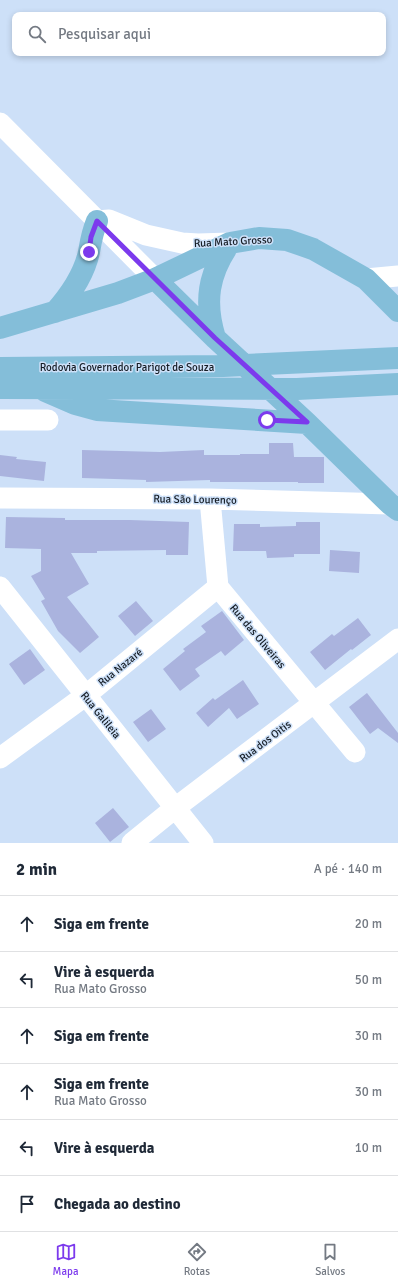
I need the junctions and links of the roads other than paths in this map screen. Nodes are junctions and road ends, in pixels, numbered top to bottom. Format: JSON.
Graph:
{"nodes":[{"id":1,"x":0,"y":123,"type":"edge"},
{"id":2,"x":97,"y":221,"type":"junction"},
{"id":3,"x":230,"y":243,"type":"junction"},
{"id":4,"x":398,"y":276,"type":"edge"},
{"id":5,"x":155,"y":279,"type":"junction"},
{"id":6,"x":366,"y":279,"type":"junction"},
{"id":7,"x":398,"y":311,"type":"edge"},
{"id":8,"x":55,"y":312,"type":"junction"},
{"id":9,"x":0,"y":328,"type":"edge"},
{"id":10,"x":215,"y":338,"type":"junction"},
{"id":11,"x":398,"y":358,"type":"edge"},
{"id":12,"x":0,"y":368,"type":"edge"},
{"id":13,"x":398,"y":384,"type":"edge"},
{"id":14,"x":0,"y":388,"type":"edge"},
{"id":15,"x":39,"y":388,"type":"junction"},
{"id":16,"x":0,"y":420,"type":"edge"},
{"id":17,"x":48,"y":420,"type":"dead end"},
{"id":18,"x":307,"y":422,"type":"junction"},
{"id":19,"x":0,"y":498,"type":"edge"},
{"id":20,"x":210,"y":499,"type":"junction"},
{"id":21,"x":395,"y":507,"type":"edge"},
{"id":22,"x":0,"y":586,"type":"edge"},
{"id":23,"x":218,"y":588,"type":"junction"},
{"id":24,"x":398,"y":639,"type":"edge"},
{"id":25,"x":85,"y":696,"type":"junction"},
{"id":26,"x":314,"y":704,"type":"junction"},
{"id":27,"x":355,"y":752,"type":"dead end"},
{"id":28,"x":0,"y":758,"type":"edge"},
{"id":29,"x":175,"y":808,"type":"junction"},
{"id":30,"x":132,"y":843,"type":"edge"},
{"id":31,"x":202,"y":843,"type":"edge"}],
"edges":[{"from":1,"to":2,"type":"street"},
{"from":2,"to":3,"type":"street","name":"Rua Mato Grosso"},
{"from":2,"to":5,"type":"street"},
{"from":2,"to":8,"type":"main road"},
{"from":3,"to":5,"type":"main road"},
{"from":3,"to":6,"type":"main road","name":"Rua Mato Grosso"},
{"from":3,"to":10,"type":"main road"},
{"from":4,"to":6,"type":"street"},
{"from":5,"to":8,"type":"main road"},
{"from":5,"to":10,"type":"main road"},
{"from":6,"to":7,"type":"main road","name":"Rua Mato Grosso"},
{"from":8,"to":9,"type":"main road"},
{"from":10,"to":18,"type":"main road"},
{"from":11,"to":12,"type":"main road","name":"Rodovia Governador Parigot de Souza"},
{"from":13,"to":15,"type":"main road","name":"Rodovia Governador Parigot de Souza"},
{"from":14,"to":15,"type":"main road","name":"Rodovia Governador Parigot de Souza"},
{"from":15,"to":18,"type":"main road"},
{"from":16,"to":17,"type":"street"},
{"from":18,"to":21,"type":"main road"},
{"from":19,"to":20,"type":"street","name":"Rua São Lourenço"},
{"from":20,"to":21,"type":"street","name":"Rua São Lourenço"},
{"from":20,"to":23,"type":"street"},
{"from":22,"to":25,"type":"street","name":"Rua Galileia"},
{"from":23,"to":25,"type":"street","name":"Rua Nazaré"},
{"from":23,"to":26,"type":"street","name":"Rua das Oliveiras"},
{"from":24,"to":26,"type":"street","name":"Rua dos Oitis"},
{"from":25,"to":28,"type":"street","name":"Rua Nazaré"},
{"from":25,"to":29,"type":"street","name":"Rua Galileia"},
{"from":26,"to":27,"type":"street","name":"Rua das Oliveiras"},
{"from":26,"to":29,"type":"street","name":"Rua dos Oitis"},
{"from":29,"to":30,"type":"street","name":"Rua dos Oitis"},
{"from":29,"to":31,"type":"street","name":"Rua Galileia"}]}
